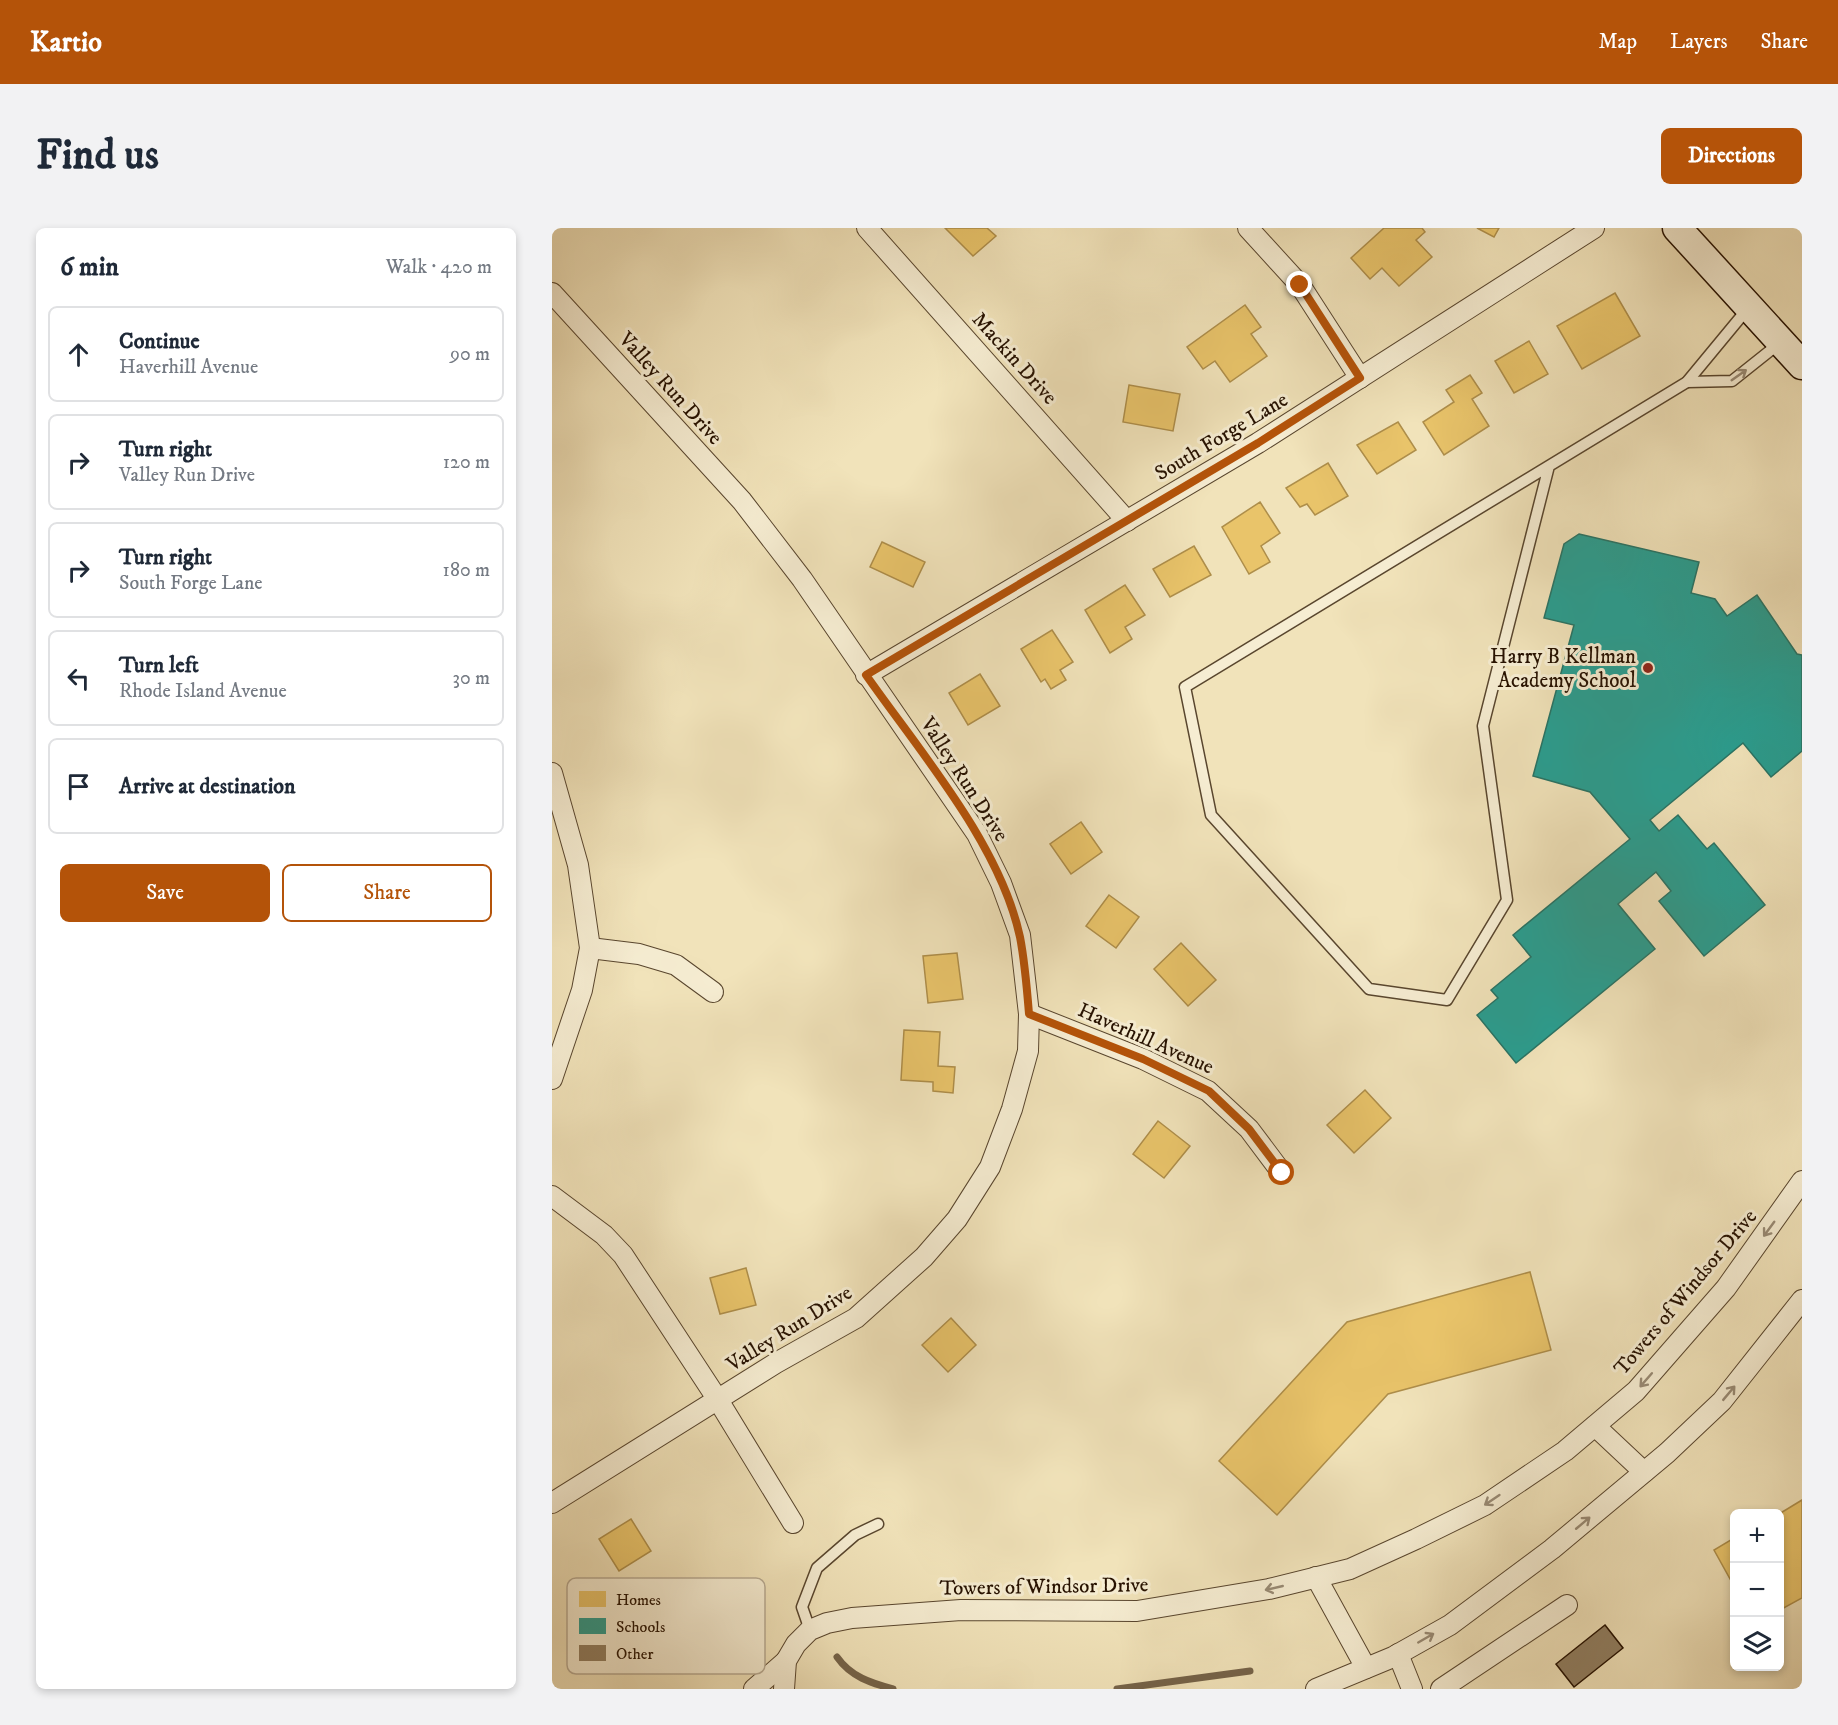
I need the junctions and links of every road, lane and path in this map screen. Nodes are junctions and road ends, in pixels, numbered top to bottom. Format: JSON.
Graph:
{"nodes":[{"id":1,"x":867,"y":228,"type":"edge"},
{"id":2,"x":1248,"y":228,"type":"edge"},
{"id":3,"x":1594,"y":228,"type":"edge"},
{"id":4,"x":1677,"y":228,"type":"edge"},
{"id":5,"x":552,"y":293,"type":"edge"},
{"id":6,"x":1749,"y":307,"type":"junction"},
{"id":7,"x":1781,"y":342,"type":"junction"},
{"id":8,"x":1802,"y":365,"type":"edge"},
{"id":9,"x":1360,"y":378,"type":"junction"},
{"id":10,"x":1687,"y":382,"type":"junction"},
{"id":11,"x":1549,"y":466,"type":"junction"},
{"id":12,"x":1127,"y":521,"type":"junction"},
{"id":13,"x":866,"y":675,"type":"junction"},
{"id":14,"x":552,"y":773,"type":"edge"},
{"id":15,"x":590,"y":948,"type":"junction"},
{"id":16,"x":712,"y":992,"type":"dead end"},
{"id":17,"x":1029,"y":1014,"type":"junction"},
{"id":18,"x":552,"y":1079,"type":"edge"},
{"id":19,"x":1282,"y":1173,"type":"dead end"},
{"id":20,"x":1802,"y":1181,"type":"edge"},
{"id":21,"x":552,"y":1196,"type":"edge"},
{"id":22,"x":1802,"y":1300,"type":"edge"},
{"id":23,"x":718,"y":1400,"type":"junction"},
{"id":24,"x":1594,"y":1426,"type":"junction"},
{"id":25,"x":1644,"y":1472,"type":"junction"},
{"id":26,"x":552,"y":1503,"type":"edge"},
{"id":27,"x":794,"y":1523,"type":"dead end"},
{"id":28,"x":878,"y":1524,"type":"dead end"},
{"id":29,"x":1316,"y":1577,"type":"junction"},
{"id":30,"x":1567,"y":1605,"type":"dead end"},
{"id":31,"x":810,"y":1630,"type":"junction"},
{"id":32,"x":1398,"y":1654,"type":"junction"},
{"id":33,"x":786,"y":1661,"type":"junction"},
{"id":34,"x":1366,"y":1668,"type":"junction"},
{"id":35,"x":754,"y":1689,"type":"edge"},
{"id":36,"x":784,"y":1689,"type":"edge"},
{"id":37,"x":1316,"y":1689,"type":"edge"},
{"id":38,"x":1412,"y":1689,"type":"edge"},
{"id":39,"x":1441,"y":1689,"type":"edge"}],
"edges":[{"from":1,"to":12,"type":"street","name":"Mackin Drive"},
{"from":2,"to":9,"type":"street"},
{"from":3,"to":9,"type":"street","name":"South Forge Lane"},
{"from":4,"to":6,"type":"main road"},
{"from":5,"to":13,"type":"street","name":"Valley Run Drive"},
{"from":6,"to":7,"type":"main road"},
{"from":6,"to":10,"type":"lane"},
{"from":7,"to":8,"type":"main road"},
{"from":10,"to":7,"type":"lane","one_way":true},
{"from":9,"to":12,"type":"street","name":"South Forge Lane"},
{"from":10,"to":11,"type":"lane"},
{"from":11,"to":11,"type":"lane"},
{"from":12,"to":13,"type":"street","name":"South Forge Lane"},
{"from":13,"to":17,"type":"street","name":"Valley Run Drive"},
{"from":14,"to":15,"type":"street"},
{"from":15,"to":16,"type":"street"},
{"from":15,"to":18,"type":"street"},
{"from":17,"to":19,"type":"street","name":"Haverhill Avenue"},
{"from":17,"to":23,"type":"street","name":"Valley Run Drive"},
{"from":20,"to":24,"type":"street","name":"Towers of Windsor Drive","one_way":true},
{"from":21,"to":23,"type":"street"},
{"from":25,"to":22,"type":"street","one_way":true},
{"from":23,"to":26,"type":"street","name":"Valley Run Drive"},
{"from":23,"to":27,"type":"street"},
{"from":24,"to":25,"type":"street"},
{"from":24,"to":29,"type":"street","name":"Towers of Windsor Drive","one_way":true},
{"from":32,"to":25,"type":"street","one_way":true},
{"from":28,"to":31,"type":"lane"},
{"from":29,"to":31,"type":"street","name":"Towers of Windsor Drive","one_way":true},
{"from":29,"to":34,"type":"street"},
{"from":30,"to":39,"type":"street"},
{"from":31,"to":33,"type":"street"},
{"from":32,"to":34,"type":"street"},
{"from":32,"to":38,"type":"street"},
{"from":33,"to":35,"type":"street"},
{"from":33,"to":36,"type":"street"},
{"from":34,"to":37,"type":"street"}]}
